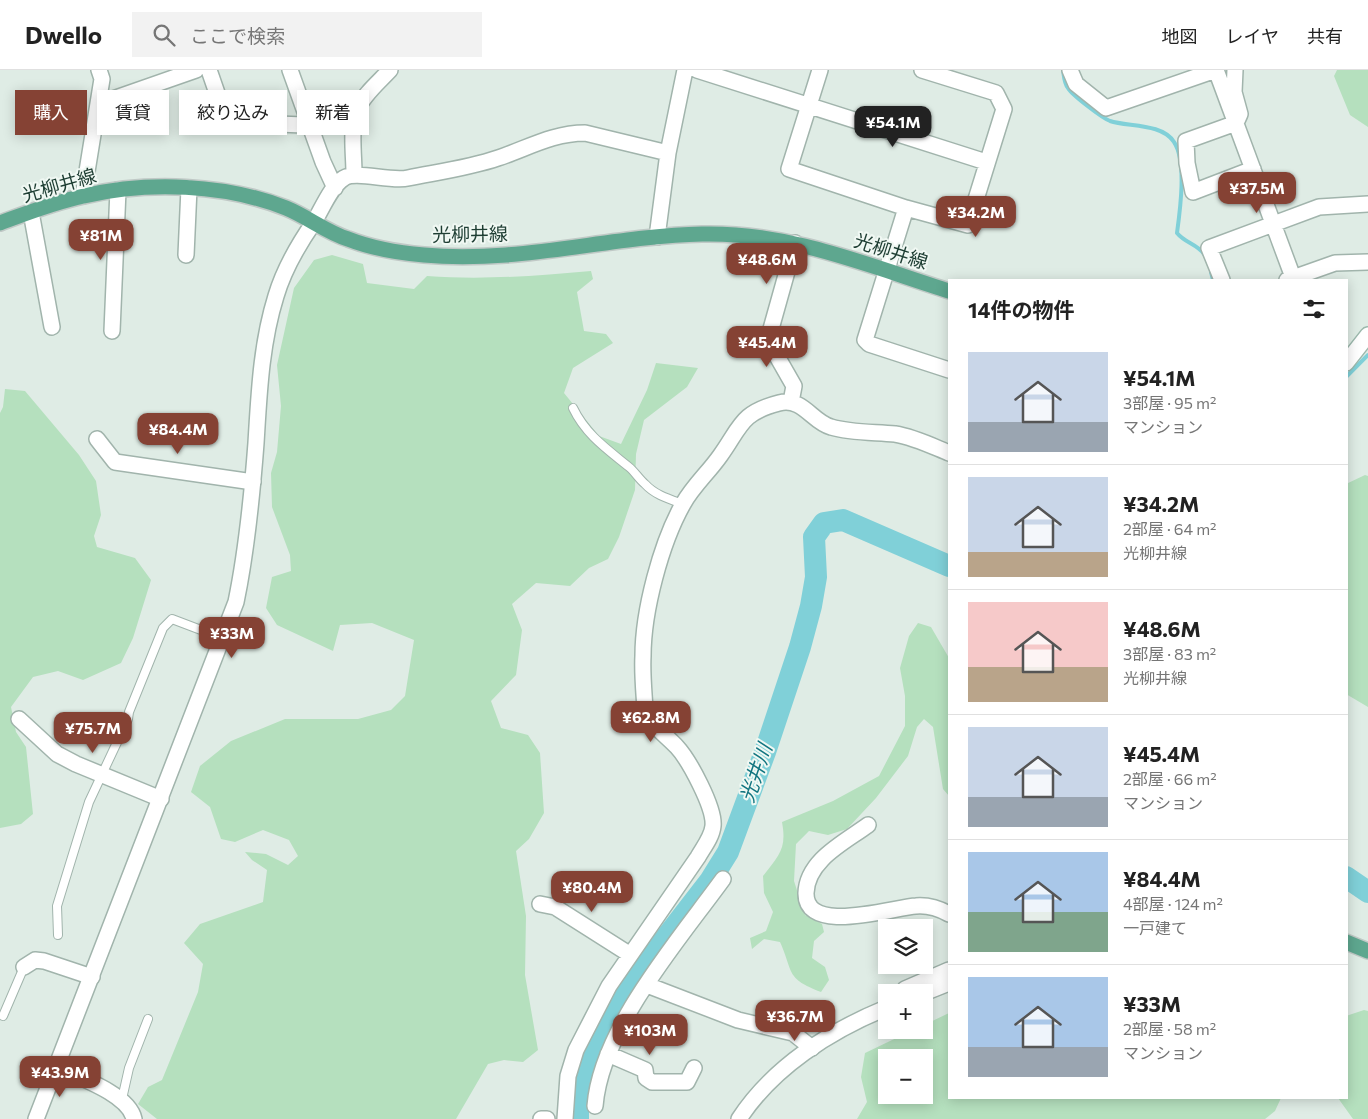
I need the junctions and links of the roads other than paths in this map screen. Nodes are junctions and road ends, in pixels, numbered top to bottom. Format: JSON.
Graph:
{"nodes":[{"id":1,"x":99,"y":70,"type":"edge"},
{"id":2,"x":196,"y":70,"type":"edge"},
{"id":3,"x":209,"y":70,"type":"edge"},
{"id":4,"x":290,"y":70,"type":"edge"},
{"id":5,"x":390,"y":70,"type":"edge"},
{"id":6,"x":685,"y":70,"type":"edge"},
{"id":7,"x":697,"y":70,"type":"edge"},
{"id":8,"x":820,"y":70,"type":"edge"},
{"id":9,"x":922,"y":70,"type":"edge"},
{"id":10,"x":1070,"y":70,"type":"edge"},
{"id":11,"x":1216,"y":70,"type":"edge"},
{"id":12,"x":1235,"y":70,"type":"edge"},
{"id":13,"x":100,"y":90,"type":"edge"},
{"id":14,"x":139,"y":90,"type":"edge"},
{"id":15,"x":297,"y":90,"type":"edge"},
{"id":16,"x":808,"y":106,"type":"junction"},
{"id":17,"x":97,"y":113,"type":"edge"},
{"id":18,"x":1236,"y":123,"type":"junction"},
{"id":19,"x":297,"y":126,"type":"edge"},
{"id":20,"x":313,"y":135,"type":"edge"},
{"id":21,"x":668,"y":153,"type":"junction"},
{"id":22,"x":986,"y":162,"type":"junction"},
{"id":23,"x":1253,"y":169,"type":"junction"},
{"id":24,"x":354,"y":174,"type":"junction"},
{"id":25,"x":189,"y":188,"type":"junction"},
{"id":26,"x":335,"y":188,"type":"junction"},
{"id":27,"x":118,"y":190,"type":"junction"},
{"id":28,"x":83,"y":196,"type":"junction"},
{"id":29,"x":1368,"y":204,"type":"edge"},
{"id":30,"x":906,"y":208,"type":"junction"},
{"id":31,"x":31,"y":212,"type":"junction"},
{"id":32,"x":314,"y":222,"type":"junction"},
{"id":33,"x":0,"y":223,"type":"edge"},
{"id":34,"x":1273,"y":224,"type":"junction"},
{"id":35,"x":657,"y":237,"type":"junction"},
{"id":36,"x":795,"y":243,"type":"junction"},
{"id":37,"x":186,"y":255,"type":"dead end"},
{"id":38,"x":1368,"y":262,"type":"edge"},
{"id":39,"x":887,"y":272,"type":"junction"},
{"id":40,"x":1222,"y":279,"type":"edge"},
{"id":41,"x":1292,"y":279,"type":"edge"},
{"id":42,"x":948,"y":291,"type":"edge"},
{"id":43,"x":52,"y":327,"type":"dead end"},
{"id":44,"x":112,"y":331,"type":"dead end"},
{"id":45,"x":1368,"y":335,"type":"edge"},
{"id":46,"x":1348,"y":360,"type":"edge"},
{"id":47,"x":948,"y":370,"type":"edge"},
{"id":48,"x":791,"y":402,"type":"junction"},
{"id":49,"x":573,"y":408,"type":"dead end"},
{"id":50,"x":97,"y":439,"type":"dead end"},
{"id":51,"x":948,"y":453,"type":"edge"},
{"id":52,"x":253,"y":482,"type":"junction"},
{"id":53,"x":683,"y":504,"type":"junction"},
{"id":54,"x":201,"y":630,"type":"dead end"},
{"id":55,"x":19,"y":719,"type":"dead end"},
{"id":56,"x":102,"y":774,"type":"junction"},
{"id":57,"x":161,"y":799,"type":"junction"},
{"id":58,"x":868,"y":826,"type":"dead end"},
{"id":59,"x":723,"y":879,"type":"dead end"},
{"id":60,"x":540,"y":904,"type":"dead end"},
{"id":61,"x":948,"y":914,"type":"edge"},
{"id":62,"x":58,"y":934,"type":"dead end"},
{"id":63,"x":1348,"y":943,"type":"edge"},
{"id":64,"x":1368,"y":951,"type":"edge"},
{"id":65,"x":629,"y":954,"type":"junction"},
{"id":66,"x":24,"y":967,"type":"joint"},
{"id":67,"x":948,"y":970,"type":"edge"},
{"id":68,"x":92,"y":977,"type":"junction"},
{"id":69,"x":948,"y":983,"type":"edge"},
{"id":70,"x":917,"y":984,"type":"edge"},
{"id":71,"x":647,"y":985,"type":"junction"},
{"id":72,"x":933,"y":989,"type":"edge"},
{"id":73,"x":878,"y":1012,"type":"edge"},
{"id":74,"x":3,"y":1016,"type":"dead end"},
{"id":75,"x":148,"y":1019,"type":"dead end"},
{"id":76,"x":812,"y":1048,"type":"junction"},
{"id":77,"x":608,"y":1054,"type":"junction"},
{"id":78,"x":56,"y":1067,"type":"junction"},
{"id":79,"x":694,"y":1068,"type":"dead end"},
{"id":80,"x":122,"y":1099,"type":"junction"},
{"id":81,"x":595,"y":1106,"type":"dead end"},
{"id":82,"x":36,"y":1119,"type":"edge"},
{"id":83,"x":134,"y":1119,"type":"edge"},
{"id":84,"x":541,"y":1119,"type":"edge"},
{"id":85,"x":546,"y":1119,"type":"edge"},
{"id":86,"x":566,"y":1119,"type":"edge"},
{"id":87,"x":739,"y":1119,"type":"edge"}],
"edges":[{"from":1,"to":13,"type":"street"},
{"from":2,"to":14,"type":"street"},
{"from":3,"to":19,"type":"street"},
{"from":4,"to":15,"type":"street"},
{"from":5,"to":24,"type":"street"},
{"from":6,"to":21,"type":"street"},
{"from":7,"to":16,"type":"street"},
{"from":8,"to":16,"type":"street"},
{"from":9,"to":22,"type":"street"},
{"from":10,"to":11,"type":"street"},
{"from":11,"to":18,"type":"street"},
{"from":12,"to":18,"type":"street"},
{"from":16,"to":22,"type":"street"},
{"from":16,"to":30,"type":"street"},
{"from":17,"to":28,"type":"street"},
{"from":18,"to":23,"type":"street"},
{"from":18,"to":23,"type":"street"},
{"from":20,"to":26,"type":"street"},
{"from":21,"to":24,"type":"street"},
{"from":21,"to":35,"type":"street"},
{"from":22,"to":30,"type":"street"},
{"from":23,"to":34,"type":"street"},
{"from":24,"to":26,"type":"street"},
{"from":25,"to":27,"type":"main road","name":"光柳井線"},
{"from":25,"to":32,"type":"main road","name":"光柳井線"},
{"from":25,"to":37,"type":"street"},
{"from":26,"to":32,"type":"street"},
{"from":27,"to":28,"type":"main road","name":"光柳井線"},
{"from":27,"to":44,"type":"street"},
{"from":28,"to":31,"type":"main road","name":"光柳井線"},
{"from":29,"to":34,"type":"street"},
{"from":30,"to":39,"type":"street"},
{"from":31,"to":33,"type":"main road","name":"光柳井線"},
{"from":31,"to":43,"type":"street"},
{"from":32,"to":35,"type":"main road","name":"光柳井線"},
{"from":32,"to":52,"type":"street"},
{"from":34,"to":40,"type":"street"},
{"from":34,"to":41,"type":"street"},
{"from":35,"to":36,"type":"main road","name":"光柳井線"},
{"from":36,"to":39,"type":"main road","name":"光柳井線"},
{"from":36,"to":48,"type":"street"},
{"from":38,"to":41,"type":"street"},
{"from":39,"to":42,"type":"main road","name":"光柳井線"},
{"from":39,"to":47,"type":"street"},
{"from":45,"to":46,"type":"street"},
{"from":48,"to":51,"type":"street"},
{"from":48,"to":53,"type":"street"},
{"from":49,"to":53,"type":"lane"},
{"from":50,"to":52,"type":"street"},
{"from":52,"to":57,"type":"street"},
{"from":53,"to":65,"type":"street"},
{"from":54,"to":56,"type":"lane"},
{"from":55,"to":56,"type":"street"},
{"from":56,"to":57,"type":"street"},
{"from":56,"to":62,"type":"lane"},
{"from":57,"to":68,"type":"street"},
{"from":58,"to":61,"type":"street"},
{"from":59,"to":71,"type":"street"},
{"from":60,"to":65,"type":"street"},
{"from":63,"to":64,"type":"main road"},
{"from":65,"to":86,"type":"street"},
{"from":66,"to":68,"type":"street"},
{"from":66,"to":74,"type":"lane"},
{"from":67,"to":70,"type":"street"},
{"from":68,"to":78,"type":"street"},
{"from":69,"to":72,"type":"street"},
{"from":71,"to":76,"type":"street"},
{"from":71,"to":77,"type":"street"},
{"from":73,"to":76,"type":"street"},
{"from":75,"to":80,"type":"lane"},
{"from":76,"to":87,"type":"street"},
{"from":77,"to":79,"type":"street"},
{"from":77,"to":81,"type":"street"},
{"from":78,"to":80,"type":"street"},
{"from":78,"to":82,"type":"street"},
{"from":80,"to":83,"type":"street"},
{"from":84,"to":85,"type":"street"}]}
